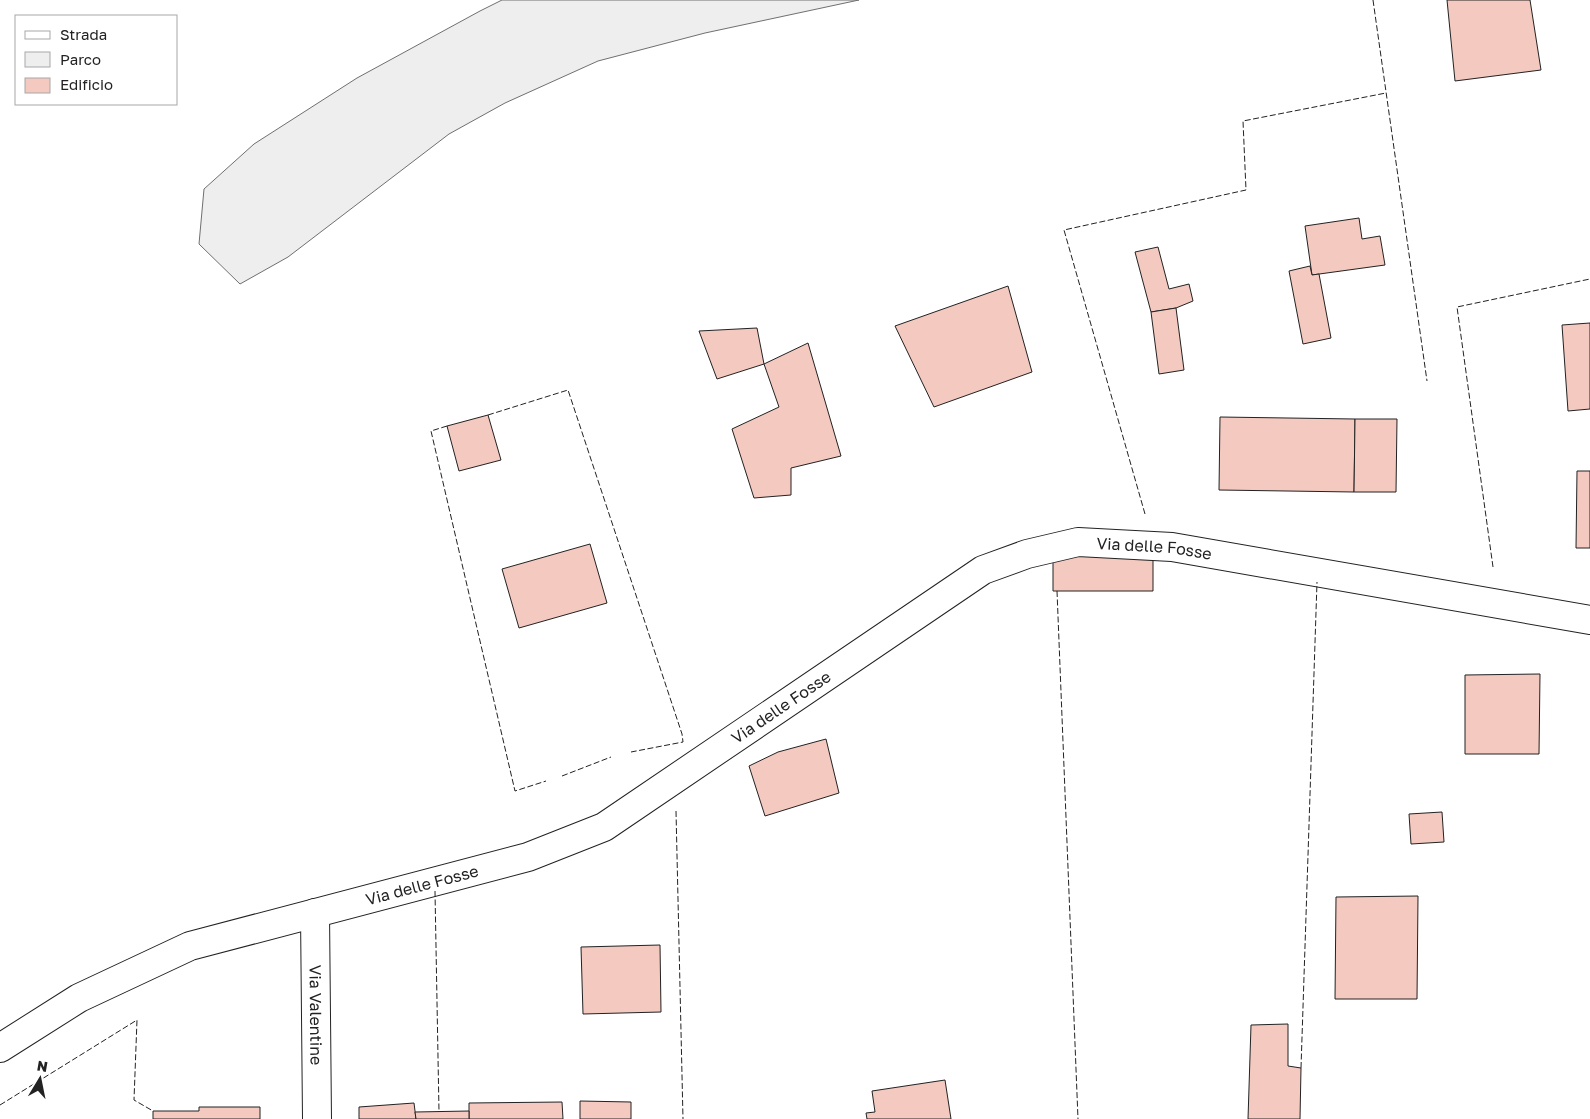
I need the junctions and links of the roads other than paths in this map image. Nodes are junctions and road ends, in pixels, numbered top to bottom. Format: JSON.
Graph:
{"nodes":[{"id":1,"x":1590,"y":620,"type":"edge"},
{"id":2,"x":315,"y":913,"type":"junction"},
{"id":3,"x":0,"y":1048,"type":"edge"},
{"id":4,"x":318,"y":1119,"type":"edge"}],
"edges":[{"from":1,"to":2,"type":"street","name":"Via delle Fosse"},
{"from":2,"to":3,"type":"street","name":"Via delle Fosse"},
{"from":2,"to":4,"type":"street","name":"Via Valentine"}]}
